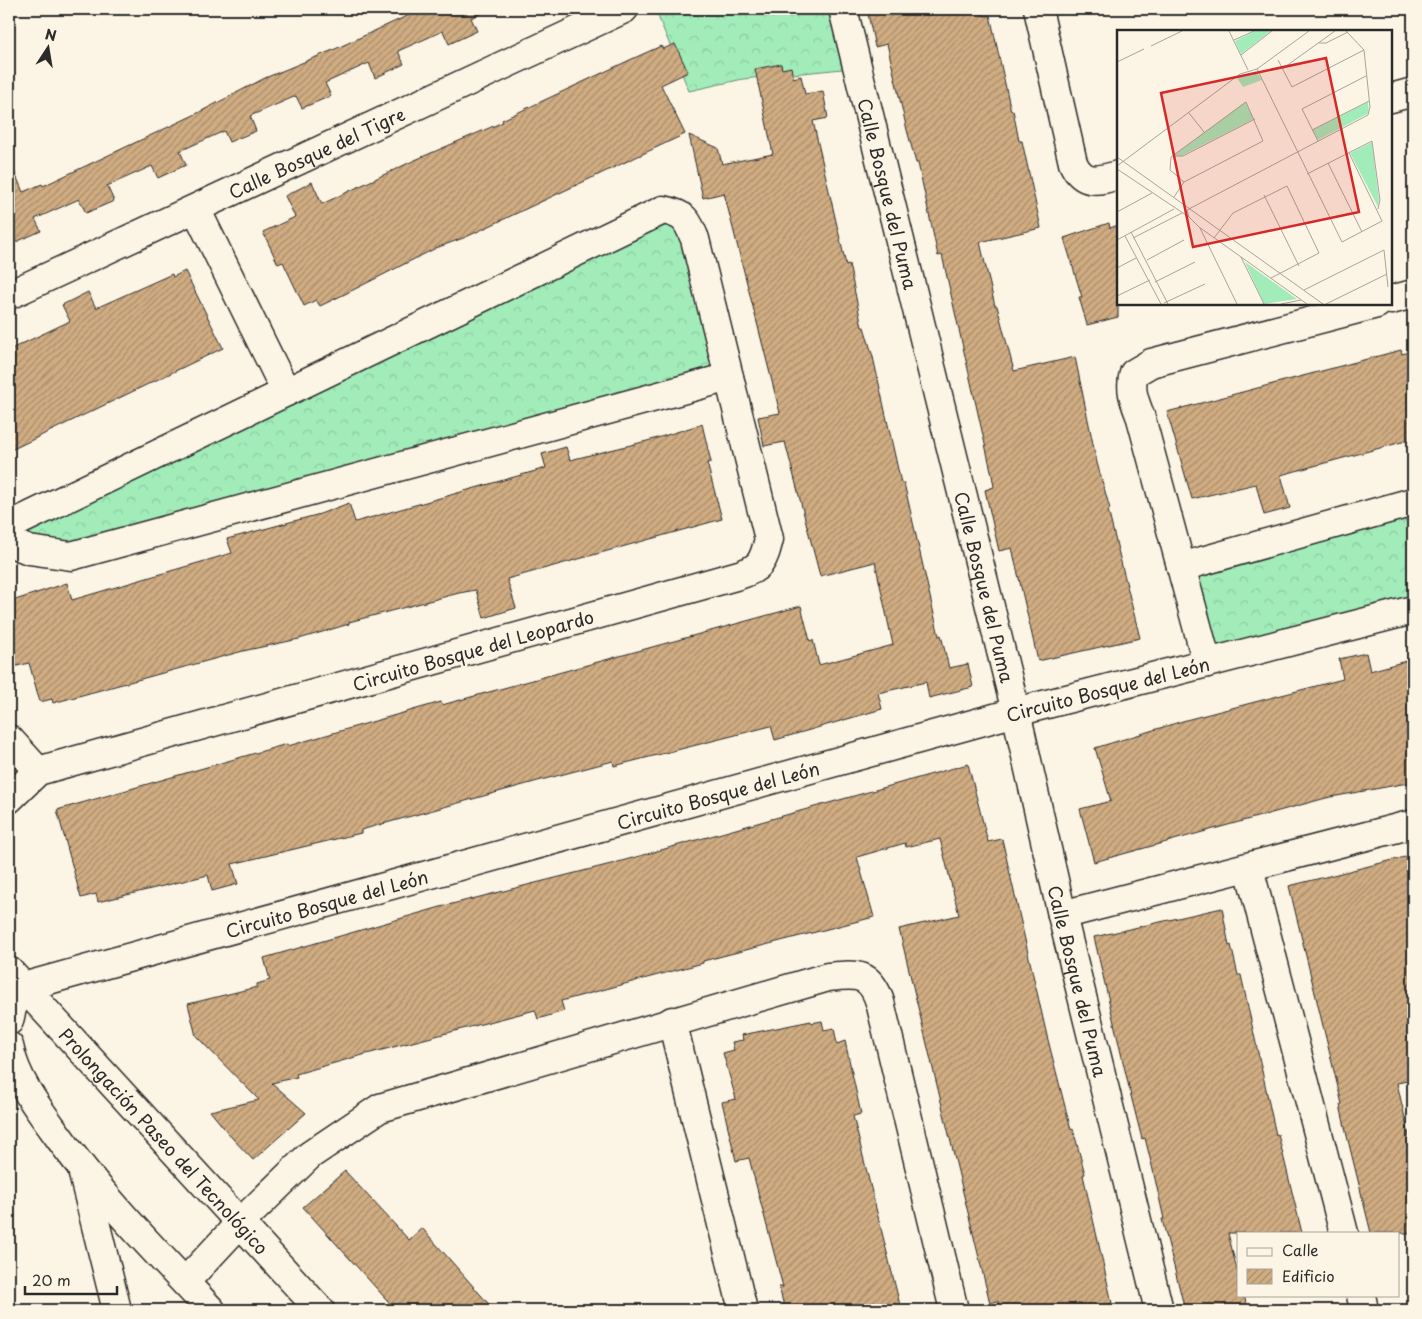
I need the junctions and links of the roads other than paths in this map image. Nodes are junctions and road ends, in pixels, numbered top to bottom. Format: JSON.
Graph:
{"nodes":[{"id":1,"x":624,"y":9,"type":"edge"},
{"id":2,"x":842,"y":9,"type":"edge"},
{"id":3,"x":1041,"y":10,"type":"edge"},
{"id":4,"x":1413,"y":92,"type":"edge"},
{"id":5,"x":1392,"y":98,"type":"edge"},
{"id":6,"x":1117,"y":175,"type":"edge"},
{"id":7,"x":196,"y":209,"type":"junction"},
{"id":8,"x":1413,"y":294,"type":"edge"},
{"id":9,"x":9,"y":296,"type":"edge"},
{"id":10,"x":1392,"y":300,"type":"edge"},
{"id":11,"x":1373,"y":305,"type":"edge"},
{"id":12,"x":729,"y":377,"type":"junction"},
{"id":13,"x":286,"y":392,"type":"junction"},
{"id":14,"x":1413,"y":502,"type":"edge"},
{"id":15,"x":9,"y":526,"type":"edge"},
{"id":16,"x":9,"y":542,"type":"edge"},
{"id":17,"x":1181,"y":567,"type":"junction"},
{"id":18,"x":1413,"y":610,"type":"edge"},
{"id":19,"x":1207,"y":663,"type":"junction"},
{"id":20,"x":1016,"y":712,"type":"junction"},
{"id":21,"x":19,"y":757,"type":"edge"},
{"id":22,"x":9,"y":799,"type":"edge"},
{"id":23,"x":1413,"y":824,"type":"edge"},
{"id":24,"x":1249,"y":868,"type":"junction"},
{"id":25,"x":1062,"y":915,"type":"junction"},
{"id":26,"x":16,"y":979,"type":"edge"},
{"id":27,"x":9,"y":1021,"type":"edge"},
{"id":28,"x":672,"y":1021,"type":"junction"},
{"id":29,"x":10,"y":1057,"type":"edge"},
{"id":30,"x":82,"y":1170,"type":"junction"},
{"id":31,"x":240,"y":1223,"type":"junction"},
{"id":32,"x":1344,"y":1232,"type":"edge"},
{"id":33,"x":185,"y":1282,"type":"junction"},
{"id":34,"x":1360,"y":1296,"type":"edge"},
{"id":35,"x":117,"y":1310,"type":"edge"},
{"id":36,"x":210,"y":1310,"type":"edge"},
{"id":37,"x":320,"y":1310,"type":"edge"},
{"id":38,"x":743,"y":1310,"type":"edge"},
{"id":39,"x":954,"y":1310,"type":"edge"},
{"id":40,"x":1159,"y":1310,"type":"edge"},
{"id":41,"x":1364,"y":1310,"type":"edge"}],
"edges":[{"from":1,"to":7,"type":"street","name":"Calle Bosque del Tigre"},
{"from":2,"to":20,"type":"street","name":"Calle Bosque del Puma"},
{"from":3,"to":6,"type":"street"},
{"from":4,"to":5,"type":"street"},
{"from":7,"to":9,"type":"street","name":"Calle Bosque del Tigre"},
{"from":7,"to":13,"type":"street"},
{"from":8,"to":10,"type":"street"},
{"from":11,"to":17,"type":"street"},
{"from":12,"to":13,"type":"street","name":"Circuito Bosque del Leopardo"},
{"from":12,"to":16,"type":"street"},
{"from":12,"to":21,"type":"street","name":"Circuito Bosque del Leopardo"},
{"from":13,"to":15,"type":"street","name":"Circuito Bosque del Leopardo"},
{"from":14,"to":17,"type":"street"},
{"from":17,"to":19,"type":"street"},
{"from":18,"to":19,"type":"street","name":"Circuito Bosque del León"},
{"from":19,"to":20,"type":"street","name":"Circuito Bosque del León"},
{"from":20,"to":25,"type":"street","name":"Calle Bosque del Puma"},
{"from":20,"to":26,"type":"street","name":"Circuito Bosque del León"},
{"from":21,"to":22,"type":"street"},
{"from":23,"to":24,"type":"street"},
{"from":24,"to":25,"type":"street"},
{"from":24,"to":32,"type":"street"},
{"from":25,"to":40,"type":"street","name":"Calle Bosque del Puma"},
{"from":26,"to":27,"type":"street"},
{"from":26,"to":31,"type":"street","name":"Prolongación Paseo del Tecnológico"},
{"from":28,"to":31,"type":"street"},
{"from":28,"to":38,"type":"street"},
{"from":28,"to":39,"type":"street"},
{"from":29,"to":30,"type":"street"},
{"from":30,"to":33,"type":"street"},
{"from":30,"to":35,"type":"street"},
{"from":31,"to":33,"type":"street"},
{"from":31,"to":37,"type":"street","name":"Prolongación Paseo del Tecnológico"},
{"from":33,"to":36,"type":"street"},
{"from":34,"to":41,"type":"street"}]}
